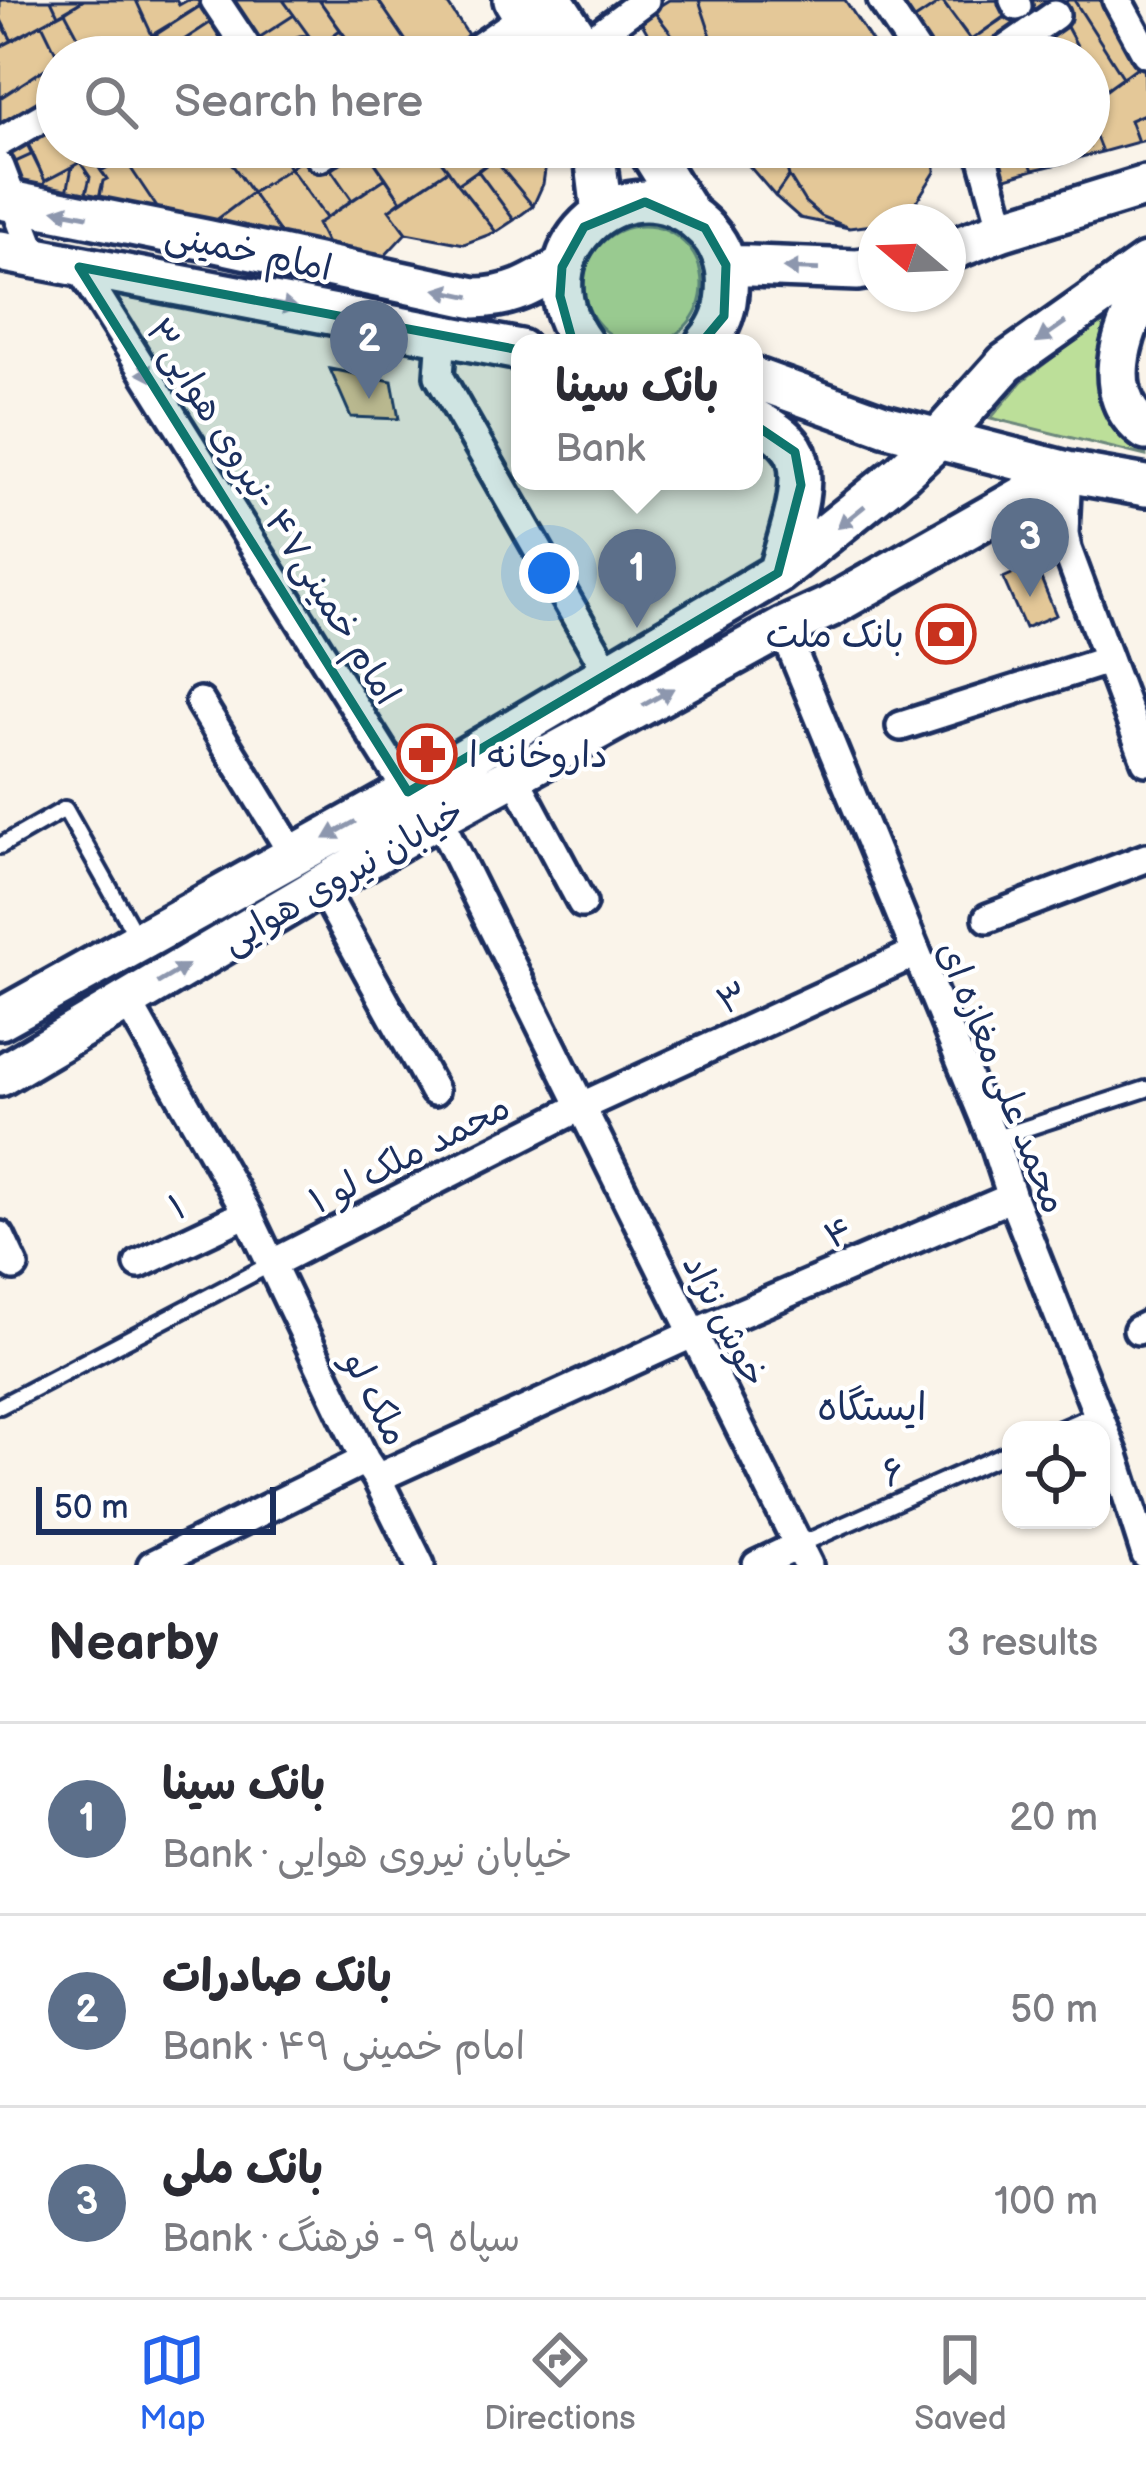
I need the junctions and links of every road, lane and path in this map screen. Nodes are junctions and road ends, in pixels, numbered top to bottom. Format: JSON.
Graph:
{"nodes":[{"id":1,"x":215,"y":0,"type":"edge"},
{"id":2,"x":645,"y":0,"type":"edge"},
{"id":3,"x":882,"y":0,"type":"edge"},
{"id":4,"x":1117,"y":0,"type":"edge"},
{"id":5,"x":531,"y":5,"type":"edge"},
{"id":6,"x":1055,"y":15,"type":"dead end"},
{"id":7,"x":239,"y":36,"type":"edge"},
{"id":8,"x":492,"y":36,"type":"edge"},
{"id":9,"x":559,"y":36,"type":"edge"},
{"id":10,"x":597,"y":36,"type":"edge"},
{"id":11,"x":906,"y":36,"type":"edge"},
{"id":12,"x":1025,"y":36,"type":"edge"},
{"id":13,"x":1146,"y":53,"type":"edge"},
{"id":14,"x":36,"y":121,"type":"edge"},
{"id":15,"x":0,"y":142,"type":"edge"},
{"id":16,"x":597,"y":168,"type":"edge"},
{"id":17,"x":659,"y":168,"type":"edge"},
{"id":18,"x":986,"y":168,"type":"edge"},
{"id":19,"x":1146,"y":186,"type":"edge"},
{"id":20,"x":4,"y":189,"type":"edge"},
{"id":21,"x":602,"y":213,"type":"junction"},
{"id":22,"x":689,"y":214,"type":"junction"},
{"id":23,"x":1004,"y":230,"type":"junction"},
{"id":24,"x":966,"y":244,"type":"edge"},
{"id":25,"x":18,"y":255,"type":"edge"},
{"id":26,"x":1146,"y":264,"type":"edge"},
{"id":27,"x":726,"y":265,"type":"junction"},
{"id":28,"x":80,"y":267,"type":"junction"},
{"id":29,"x":562,"y":267,"type":"junction"},
{"id":30,"x":858,"y":271,"type":"edge"},
{"id":31,"x":1146,"y":291,"type":"edge"},
{"id":32,"x":575,"y":334,"type":"edge"},
{"id":33,"x":712,"y":334,"type":"edge"},
{"id":34,"x":442,"y":335,"type":"junction"},
{"id":35,"x":511,"y":348,"type":"edge"},
{"id":36,"x":763,"y":381,"type":"edge"},
{"id":37,"x":763,"y":424,"type":"edge"},
{"id":38,"x":1146,"y":430,"type":"edge"},
{"id":39,"x":938,"y":439,"type":"junction"},
{"id":40,"x":1067,"y":472,"type":"junction"},
{"id":41,"x":1146,"y":486,"type":"edge"},
{"id":42,"x":778,"y":573,"type":"junction"},
{"id":43,"x":783,"y":628,"type":"junction"},
{"id":44,"x":1108,"y":660,"type":"junction"},
{"id":45,"x":609,"y":674,"type":"junction"},
{"id":46,"x":200,"y":702,"type":"dead end"},
{"id":47,"x":901,"y":726,"type":"dead end"},
{"id":48,"x":1146,"y":761,"type":"edge"},
{"id":49,"x":514,"y":776,"type":"junction"},
{"id":50,"x":423,"y":805,"type":"junction"},
{"id":51,"x":0,"y":846,"type":"edge"},
{"id":52,"x":294,"y":856,"type":"junction"},
{"id":53,"x":1146,"y":858,"type":"edge"},
{"id":54,"x":321,"y":886,"type":"junction"},
{"id":55,"x":582,"y":904,"type":"dead end"},
{"id":56,"x":988,"y":918,"type":"dead end"},
{"id":57,"x":138,"y":940,"type":"junction"},
{"id":58,"x":915,"y":953,"type":"junction"},
{"id":59,"x":127,"y":1001,"type":"junction"},
{"id":60,"x":0,"y":1019,"type":"edge"},
{"id":61,"x":0,"y":1076,"type":"edge"},
{"id":62,"x":1146,"y":1089,"type":"edge"},
{"id":63,"x":434,"y":1091,"type":"dead end"},
{"id":64,"x":580,"y":1107,"type":"junction"},
{"id":65,"x":993,"y":1139,"type":"junction"},
{"id":66,"x":1012,"y":1197,"type":"junction"},
{"id":67,"x":247,"y":1213,"type":"junction"},
{"id":68,"x":0,"y":1236,"type":"edge"},
{"id":69,"x":139,"y":1264,"type":"dead end"},
{"id":70,"x":271,"y":1264,"type":"junction"},
{"id":71,"x":14,"y":1266,"type":"dead end"},
{"id":72,"x":692,"y":1334,"type":"junction"},
{"id":73,"x":0,"y":1406,"type":"edge"},
{"id":74,"x":1097,"y":1413,"type":"junction"},
{"id":75,"x":1079,"y":1421,"type":"edge"},
{"id":76,"x":1002,"y":1456,"type":"edge"},
{"id":77,"x":371,"y":1469,"type":"junction"},
{"id":78,"x":803,"y":1555,"type":"edge"},
{"id":79,"x":1146,"y":1555,"type":"edge"},
{"id":80,"x":152,"y":1565,"type":"edge"},
{"id":81,"x":420,"y":1565,"type":"edge"},
{"id":82,"x":757,"y":1565,"type":"edge"}],
"edges":[{"from":1,"to":7,"type":"street"},
{"from":2,"to":10,"type":"street"},
{"from":3,"to":11,"type":"street"},
{"from":4,"to":13,"type":"street"},
{"from":5,"to":8,"type":"street"},
{"from":5,"to":9,"type":"main road"},
{"from":6,"to":12,"type":"street"},
{"from":14,"to":15,"type":"street"},
{"from":16,"to":21,"type":"main road"},
{"from":17,"to":22,"type":"main road"},
{"from":18,"to":23,"type":"street"},
{"from":19,"to":23,"type":"main road"},
{"from":20,"to":25,"type":"street"},
{"from":29,"to":20,"type":"main road","name":"امام خمینی","one_way":true},
{"from":21,"to":22,"type":"main road"},
{"from":21,"to":29,"type":"main road"},
{"from":22,"to":27,"type":"main road"},
{"from":23,"to":24,"type":"main road"},
{"from":25,"to":28,"type":"main road","name":"امام خمینی"},
{"from":26,"to":39,"type":"main road","name":"خیابان نیروی هوایی","one_way":true},
{"from":30,"to":27,"type":"main road","one_way":true},
{"from":27,"to":33,"type":"main road"},
{"from":28,"to":34,"type":"main road","name":"امام خمینی","one_way":true},
{"from":28,"to":50,"type":"street","name":"امام خمینی۴۷ -نیروی هوایی۳","one_way":true},
{"from":29,"to":32,"type":"main road"},
{"from":31,"to":38,"type":"main road"},
{"from":34,"to":35,"type":"main road","name":"امام خمینی"},
{"from":34,"to":45,"type":"street"},
{"from":36,"to":39,"type":"main road"},
{"from":37,"to":42,"type":"main road"},
{"from":39,"to":40,"type":"main road"},
{"from":39,"to":42,"type":"main road","name":"خیابان نیروی هوایی","one_way":true},
{"from":40,"to":41,"type":"main road"},
{"from":40,"to":43,"type":"main road","name":"خیابان نیروی هوایی"},
{"from":40,"to":44,"type":"street"},
{"from":42,"to":45,"type":"main road","name":"خیابان نیروی هوایی"},
{"from":49,"to":43,"type":"main road","name":"خیابان نیروی هوایی","one_way":true},
{"from":43,"to":58,"type":"street","name":"محمد علی مغازه ای"},
{"from":44,"to":47,"type":"street"},
{"from":44,"to":48,"type":"street"},
{"from":45,"to":50,"type":"main road","name":"خیابان نیروی هوایی"},
{"from":46,"to":52,"type":"street"},
{"from":49,"to":50,"type":"main road","name":"خیابان نیروی هوایی"},
{"from":49,"to":55,"type":"street"},
{"from":50,"to":52,"type":"main road","name":"خیابان نیروی هوایی","one_way":true},
{"from":50,"to":54,"type":"main road","name":"خیابان نیروی هوایی"},
{"from":50,"to":64,"type":"street","name":"امام خمینی۴۷ -نیروی هوایی۳"},
{"from":51,"to":57,"type":"lane"},
{"from":52,"to":57,"type":"main road","name":"خیابان نیروی هوایی"},
{"from":53,"to":56,"type":"street"},
{"from":59,"to":54,"type":"main road","name":"خیابان نیروی هوایی","one_way":true},
{"from":54,"to":63,"type":"street"},
{"from":57,"to":60,"type":"main road","name":"خیابان نیروی هوایی"},
{"from":58,"to":64,"type":"street","name":"۳"},
{"from":58,"to":65,"type":"street","name":"محمد علی مغازه ای"},
{"from":59,"to":61,"type":"main road","name":"خیابان نیروی هوایی"},
{"from":59,"to":67,"type":"street","name":"ملک لو"},
{"from":62,"to":65,"type":"lane"},
{"from":64,"to":70,"type":"street","name":"۱ محمد ملک لو"},
{"from":64,"to":72,"type":"street","name":"خوش نژاد"},
{"from":65,"to":66,"type":"street","name":"محمد علی مغازه ای"},
{"from":66,"to":72,"type":"street","name":"۴"},
{"from":66,"to":74,"type":"street","name":"محمد علی مغازه ای"},
{"from":67,"to":69,"type":"street","name":"۱"},
{"from":67,"to":70,"type":"street","name":"ملک لو"},
{"from":68,"to":71,"type":"street"},
{"from":70,"to":73,"type":"lane"},
{"from":70,"to":77,"type":"street","name":"ملک لو"},
{"from":72,"to":77,"type":"street","name":"۴"},
{"from":72,"to":78,"type":"street","name":"خوش نژاد"},
{"from":74,"to":75,"type":"lane"},
{"from":74,"to":79,"type":"street","name":"محمد علی مغازه ای"},
{"from":76,"to":78,"type":"lane","name":"۶"},
{"from":77,"to":80,"type":"street","name":"۴"},
{"from":77,"to":81,"type":"street","name":"ملک لو"},
{"from":78,"to":82,"type":"street"}]}
